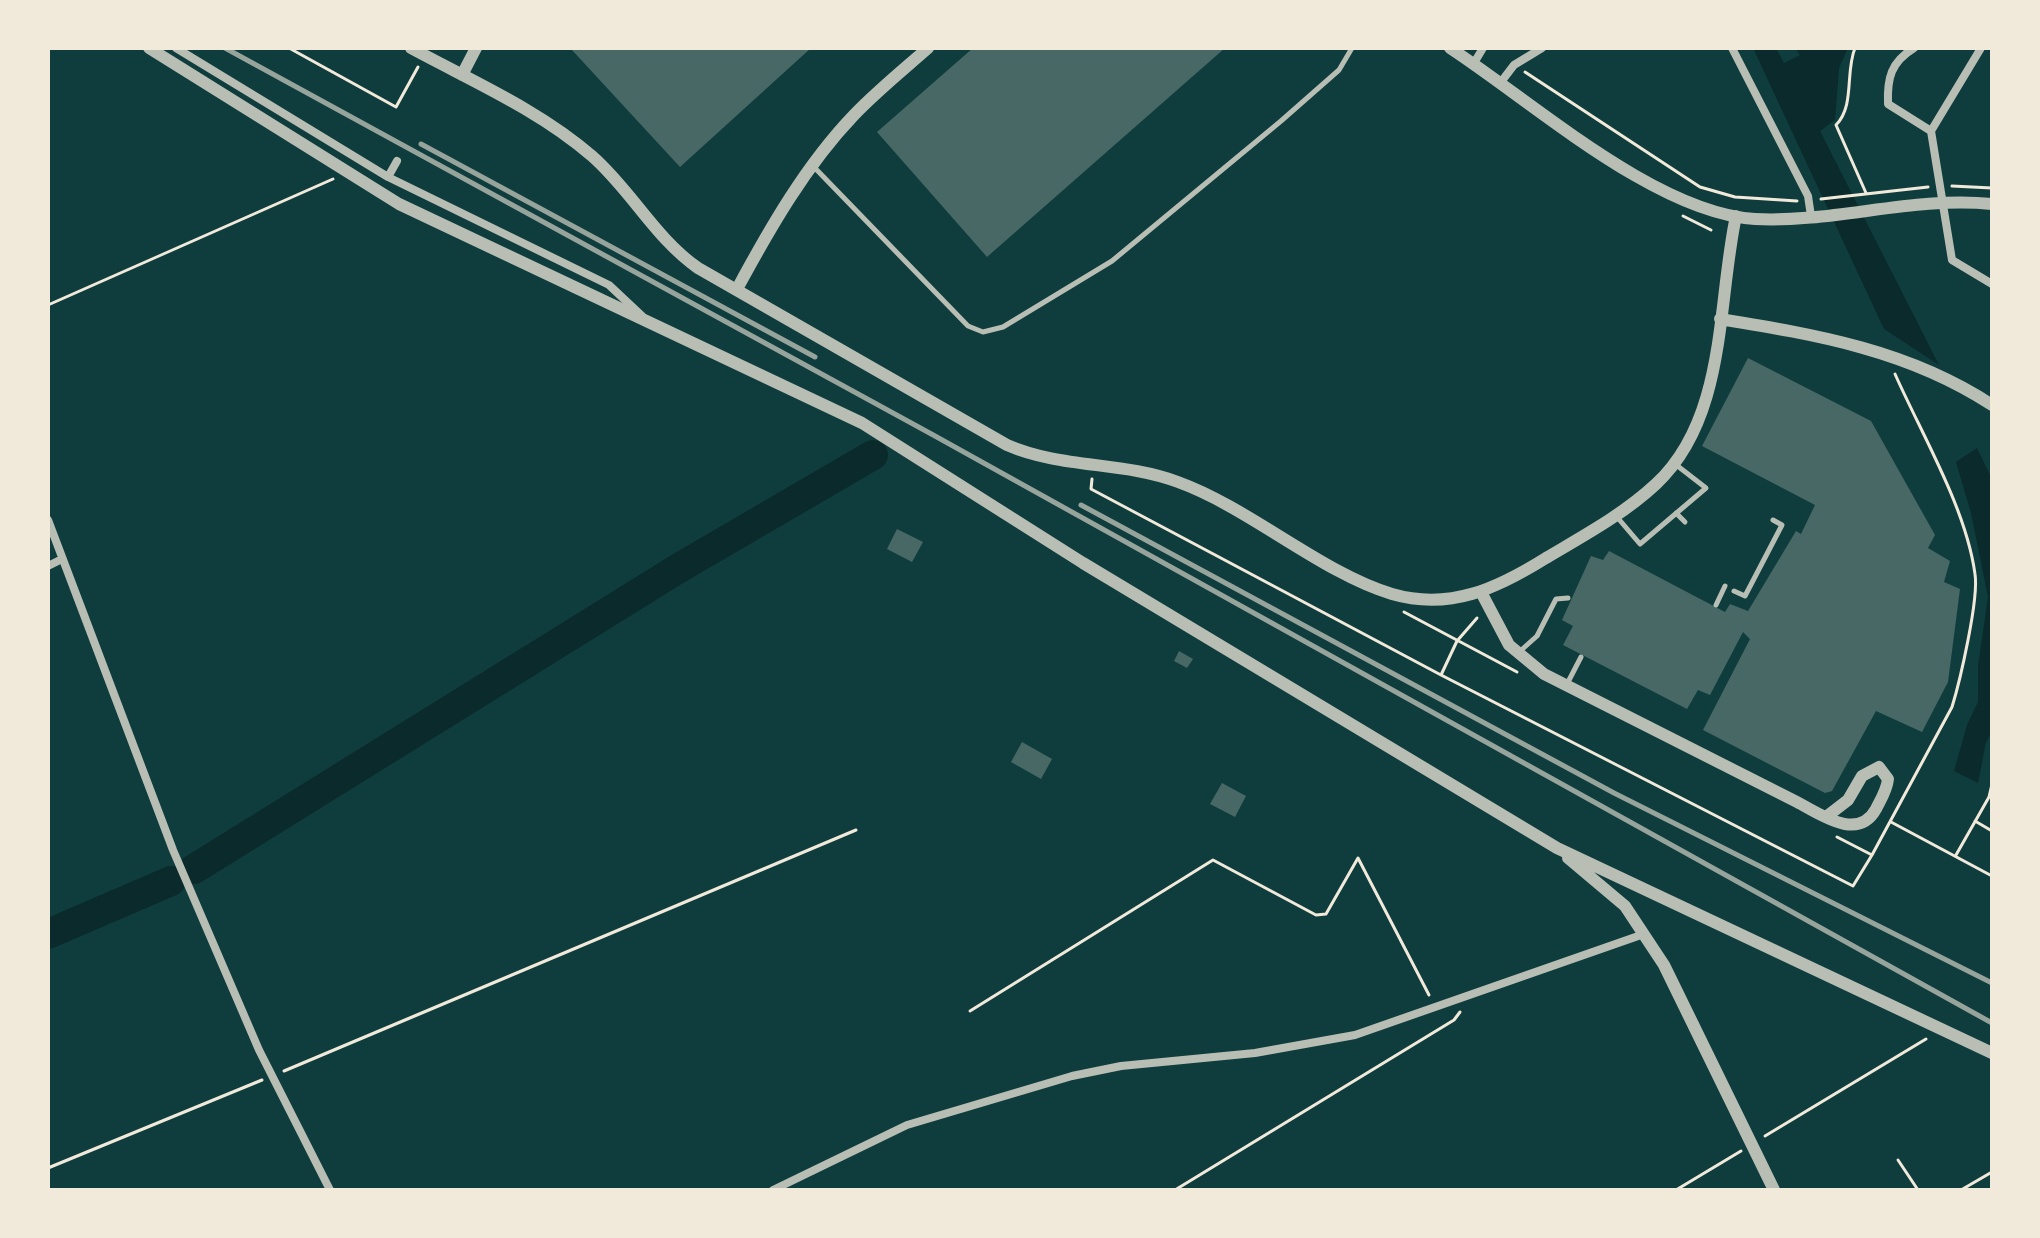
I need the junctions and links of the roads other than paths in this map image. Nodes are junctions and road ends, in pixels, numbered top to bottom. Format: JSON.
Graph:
{"nodes":[{"id":1,"x":149,"y":48,"type":"edge"},
{"id":2,"x":176,"y":48,"type":"edge"},
{"id":3,"x":411,"y":48,"type":"edge"},
{"id":4,"x":476,"y":48,"type":"edge"},
{"id":5,"x":928,"y":48,"type":"edge"},
{"id":6,"x":1352,"y":48,"type":"edge"},
{"id":7,"x":1450,"y":48,"type":"edge"},
{"id":8,"x":1483,"y":48,"type":"edge"},
{"id":9,"x":1542,"y":48,"type":"edge"},
{"id":10,"x":1732,"y":48,"type":"edge"},
{"id":11,"x":1914,"y":48,"type":"edge"},
{"id":12,"x":1981,"y":48,"type":"edge"},
{"id":13,"x":432,"y":54,"type":"edge"},
{"id":14,"x":1992,"y":55,"type":"edge"},
{"id":15,"x":1474,"y":63,"type":"junction"},
{"id":16,"x":462,"y":75,"type":"junction"},
{"id":17,"x":1501,"y":82,"type":"junction"},
{"id":18,"x":1931,"y":131,"type":"junction"},
{"id":19,"x":397,"y":161,"type":"dead end"},
{"id":20,"x":812,"y":165,"type":"junction"},
{"id":21,"x":388,"y":177,"type":"junction"},
{"id":22,"x":1941,"y":201,"type":"junction"},
{"id":23,"x":1992,"y":204,"type":"edge"},
{"id":24,"x":1816,"y":215,"type":"junction"},
{"id":25,"x":1736,"y":216,"type":"junction"},
{"id":26,"x":1992,"y":284,"type":"edge"},
{"id":27,"x":737,"y":289,"type":"junction"},
{"id":28,"x":1720,"y":319,"type":"junction"},
{"id":29,"x":648,"y":322,"type":"junction"},
{"id":30,"x":1992,"y":405,"type":"edge"},
{"id":31,"x":1674,"y":463,"type":"junction"},
{"id":32,"x":1676,"y":513,"type":"junction"},
{"id":33,"x":1616,"y":515,"type":"junction"},
{"id":34,"x":48,"y":520,"type":"edge"},
{"id":35,"x":1773,"y":520,"type":"dead end"},
{"id":36,"x":1685,"y":522,"type":"dead end"},
{"id":37,"x":62,"y":559,"type":"junction"},
{"id":38,"x":48,"y":566,"type":"edge"},
{"id":39,"x":1725,"y":586,"type":"dead end"},
{"id":40,"x":1734,"y":591,"type":"dead end"},
{"id":41,"x":1481,"y":592,"type":"junction"},
{"id":42,"x":1568,"y":598,"type":"dead end"},
{"id":43,"x":1716,"y":605,"type":"dead end"},
{"id":44,"x":1518,"y":653,"type":"junction"},
{"id":45,"x":1581,"y":657,"type":"dead end"},
{"id":46,"x":1567,"y":685,"type":"junction"},
{"id":47,"x":1826,"y":817,"type":"junction"},
{"id":48,"x":1557,"y":848,"type":"junction"},
{"id":49,"x":1644,"y":934,"type":"junction"},
{"id":50,"x":1992,"y":1053,"type":"edge"},
{"id":51,"x":330,"y":1190,"type":"edge"},
{"id":52,"x":773,"y":1190,"type":"edge"},
{"id":53,"x":1774,"y":1190,"type":"edge"}],
"edges":[{"from":1,"to":29,"type":"street"},
{"from":2,"to":21,"type":"street"},
{"from":3,"to":13,"type":"street"},
{"from":4,"to":16,"type":"street"},
{"from":5,"to":20,"type":"street"},
{"from":6,"to":20,"type":"lane"},
{"from":7,"to":15,"type":"street"},
{"from":8,"to":15,"type":"street"},
{"from":9,"to":17,"type":"street"},
{"from":10,"to":24,"type":"street"},
{"from":11,"to":18,"type":"street"},
{"from":12,"to":14,"type":"street"},
{"from":12,"to":18,"type":"street"},
{"from":13,"to":16,"type":"street"},
{"from":15,"to":17,"type":"street"},
{"from":16,"to":27,"type":"street"},
{"from":17,"to":25,"type":"street"},
{"from":18,"to":22,"type":"street"},
{"from":19,"to":21,"type":"street"},
{"from":20,"to":27,"type":"street"},
{"from":21,"to":29,"type":"street"},
{"from":22,"to":23,"type":"street"},
{"from":22,"to":24,"type":"street"},
{"from":22,"to":26,"type":"street"},
{"from":24,"to":25,"type":"street"},
{"from":25,"to":28,"type":"street"},
{"from":27,"to":41,"type":"street"},
{"from":28,"to":30,"type":"street"},
{"from":28,"to":31,"type":"street"},
{"from":29,"to":48,"type":"street"},
{"from":31,"to":32,"type":"lane"},
{"from":31,"to":33,"type":"street"},
{"from":32,"to":33,"type":"lane"},
{"from":32,"to":36,"type":"lane"},
{"from":33,"to":41,"type":"street"},
{"from":34,"to":37,"type":"street"},
{"from":35,"to":40,"type":"lane"},
{"from":37,"to":38,"type":"street"},
{"from":37,"to":51,"type":"street"},
{"from":39,"to":43,"type":"lane"},
{"from":41,"to":44,"type":"street"},
{"from":42,"to":44,"type":"lane"},
{"from":44,"to":46,"type":"street"},
{"from":45,"to":46,"type":"lane"},
{"from":46,"to":47,"type":"street"},
{"from":47,"to":47,"type":"street"},
{"from":48,"to":49,"type":"street"},
{"from":48,"to":50,"type":"street"},
{"from":49,"to":52,"type":"street"},
{"from":49,"to":53,"type":"street"}]}
